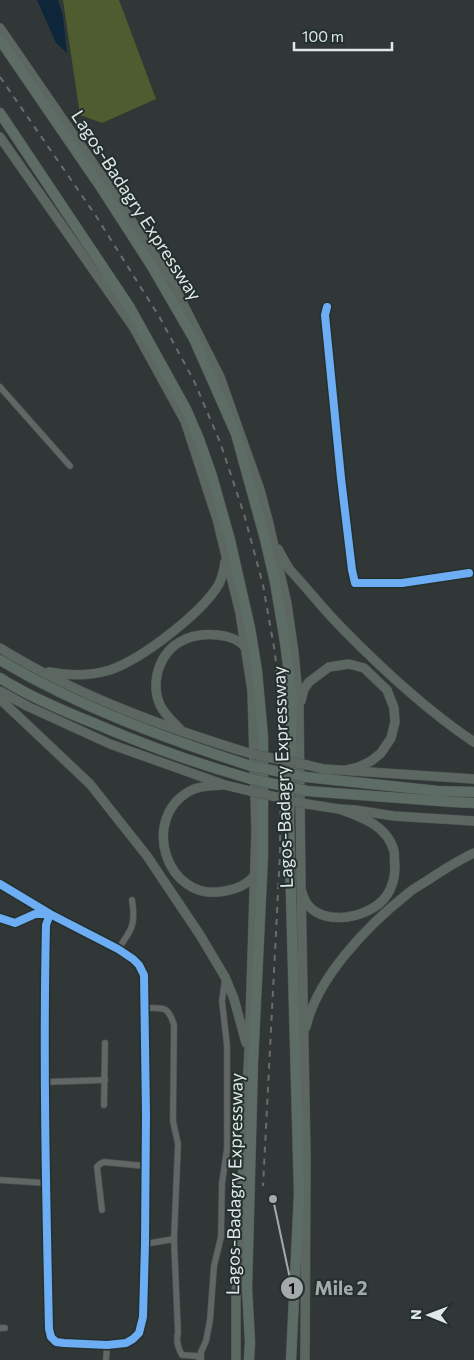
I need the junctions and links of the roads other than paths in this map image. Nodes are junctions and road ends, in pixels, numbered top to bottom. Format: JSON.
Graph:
{"nodes":[{"id":1,"x":0,"y":28,"type":"edge"},
{"id":2,"x":0,"y":40,"type":"edge"},
{"id":3,"x":0,"y":113,"type":"edge"},
{"id":4,"x":0,"y":137,"type":"edge"},
{"id":5,"x":326,"y":307,"type":"dead end"},
{"id":6,"x":0,"y":387,"type":"edge"},
{"id":7,"x":70,"y":466,"type":"dead end"},
{"id":8,"x":269,"y":524,"type":"junction"},
{"id":9,"x":226,"y":558,"type":"junction"},
{"id":10,"x":469,"y":573,"type":"dead end"},
{"id":11,"x":0,"y":648,"type":"edge"},
{"id":12,"x":246,"y":648,"type":"junction"},
{"id":13,"x":0,"y":660,"type":"edge"},
{"id":14,"x":34,"y":669,"type":"junction"},
{"id":15,"x":0,"y":678,"type":"edge"},
{"id":16,"x":0,"y":692,"type":"edge"},
{"id":17,"x":0,"y":698,"type":"edge"},
{"id":18,"x":299,"y":706,"type":"junction"},
{"id":19,"x":182,"y":731,"type":"junction"},
{"id":20,"x":474,"y":742,"type":"edge"},
{"id":21,"x":346,"y":770,"type":"junction"},
{"id":22,"x":474,"y":779,"type":"edge"},
{"id":23,"x":225,"y":785,"type":"junction"},
{"id":24,"x":474,"y":792,"type":"edge"},
{"id":25,"x":474,"y":803,"type":"edge"},
{"id":26,"x":339,"y":809,"type":"junction"},
{"id":27,"x":474,"y":821,"type":"edge"},
{"id":28,"x":474,"y":852,"type":"edge"},
{"id":29,"x":255,"y":875,"type":"junction"},
{"id":30,"x":0,"y":884,"type":"edge"},
{"id":31,"x":301,"y":885,"type":"junction"},
{"id":32,"x":132,"y":900,"type":"dead end"},
{"id":33,"x":50,"y":914,"type":"junction"},
{"id":34,"x":0,"y":918,"type":"edge"},
{"id":35,"x":118,"y":949,"type":"junction"},
{"id":36,"x":225,"y":977,"type":"junction"},
{"id":37,"x":144,"y":1008,"type":"junction"},
{"id":38,"x":105,"y":1043,"type":"dead end"},
{"id":39,"x":303,"y":1045,"type":"junction"},
{"id":40,"x":248,"y":1051,"type":"junction"},
{"id":41,"x":105,"y":1080,"type":"junction"},
{"id":42,"x":45,"y":1082,"type":"junction"},
{"id":43,"x":104,"y":1105,"type":"dead end"},
{"id":44,"x":145,"y":1166,"type":"junction"},
{"id":45,"x":0,"y":1180,"type":"edge"},
{"id":46,"x":46,"y":1182,"type":"junction"},
{"id":47,"x":102,"y":1210,"type":"dead end"},
{"id":48,"x":174,"y":1239,"type":"junction"},
{"id":49,"x":145,"y":1244,"type":"junction"},
{"id":50,"x":107,"y":1345,"type":"junction"},
{"id":51,"x":201,"y":1359,"type":"edge"},
{"id":52,"x":106,"y":1360,"type":"edge"},
{"id":53,"x":236,"y":1360,"type":"edge"},
{"id":54,"x":249,"y":1360,"type":"edge"},
{"id":55,"x":291,"y":1360,"type":"edge"},
{"id":56,"x":305,"y":1360,"type":"edge"}],
"edges":[{"from":1,"to":8,"type":"main road","name":"Lagos-Badagry Expressway"},
{"from":2,"to":55,"type":"highway","name":"Lagos-Badagry Expressway"},
{"from":3,"to":54,"type":"highway","name":"Lagos-Badagry Expressway"},
{"from":4,"to":9,"type":"main road","name":"Lagos-Badagry Expressway"},
{"from":5,"to":10,"type":"street"},
{"from":6,"to":7,"type":"street"},
{"from":8,"to":18,"type":"main road","name":"Lagos-Badagry Expressway"},
{"from":8,"to":20,"type":"main road"},
{"from":9,"to":12,"type":"main road","name":"Lagos-Badagry Expressway"},
{"from":9,"to":14,"type":"main road"},
{"from":11,"to":14,"type":"main road"},
{"from":12,"to":19,"type":"main road"},
{"from":12,"to":29,"type":"main road","name":"Lagos-Badagry Expressway"},
{"from":13,"to":24,"type":"highway","bridge":true},
{"from":14,"to":19,"type":"main road"},
{"from":15,"to":25,"type":"highway","bridge":true},
{"from":16,"to":23,"type":"main road"},
{"from":17,"to":36,"type":"main road"},
{"from":18,"to":21,"type":"main road"},
{"from":18,"to":31,"type":"main road","name":"Lagos-Badagry Expressway"},
{"from":19,"to":21,"type":"main road","bridge":true},
{"from":21,"to":22,"type":"main road"},
{"from":23,"to":26,"type":"main road","bridge":true},
{"from":23,"to":29,"type":"main road"},
{"from":26,"to":27,"type":"main road"},
{"from":26,"to":31,"type":"main road"},
{"from":28,"to":39,"type":"main road"},
{"from":29,"to":40,"type":"main road","name":"Lagos-Badagry Expressway"},
{"from":30,"to":33,"type":"street"},
{"from":31,"to":39,"type":"main road","name":"Lagos-Badagry Expressway"},
{"from":32,"to":35,"type":"street"},
{"from":33,"to":34,"type":"street"},
{"from":33,"to":35,"type":"street"},
{"from":33,"to":42,"type":"street"},
{"from":35,"to":37,"type":"street"},
{"from":36,"to":40,"type":"main road"},
{"from":36,"to":51,"type":"street"},
{"from":37,"to":44,"type":"street"},
{"from":37,"to":48,"type":"street"},
{"from":38,"to":41,"type":"street"},
{"from":39,"to":56,"type":"main road","name":"Lagos-Badagry Expressway"},
{"from":40,"to":53,"type":"main road","name":"Lagos-Badagry Expressway"},
{"from":41,"to":42,"type":"street"},
{"from":41,"to":43,"type":"street"},
{"from":42,"to":46,"type":"street"},
{"from":44,"to":47,"type":"street"},
{"from":44,"to":49,"type":"street"},
{"from":45,"to":46,"type":"street"},
{"from":46,"to":50,"type":"street"},
{"from":48,"to":49,"type":"street"},
{"from":48,"to":51,"type":"street"},
{"from":49,"to":50,"type":"street"},
{"from":50,"to":52,"type":"street"}]}
